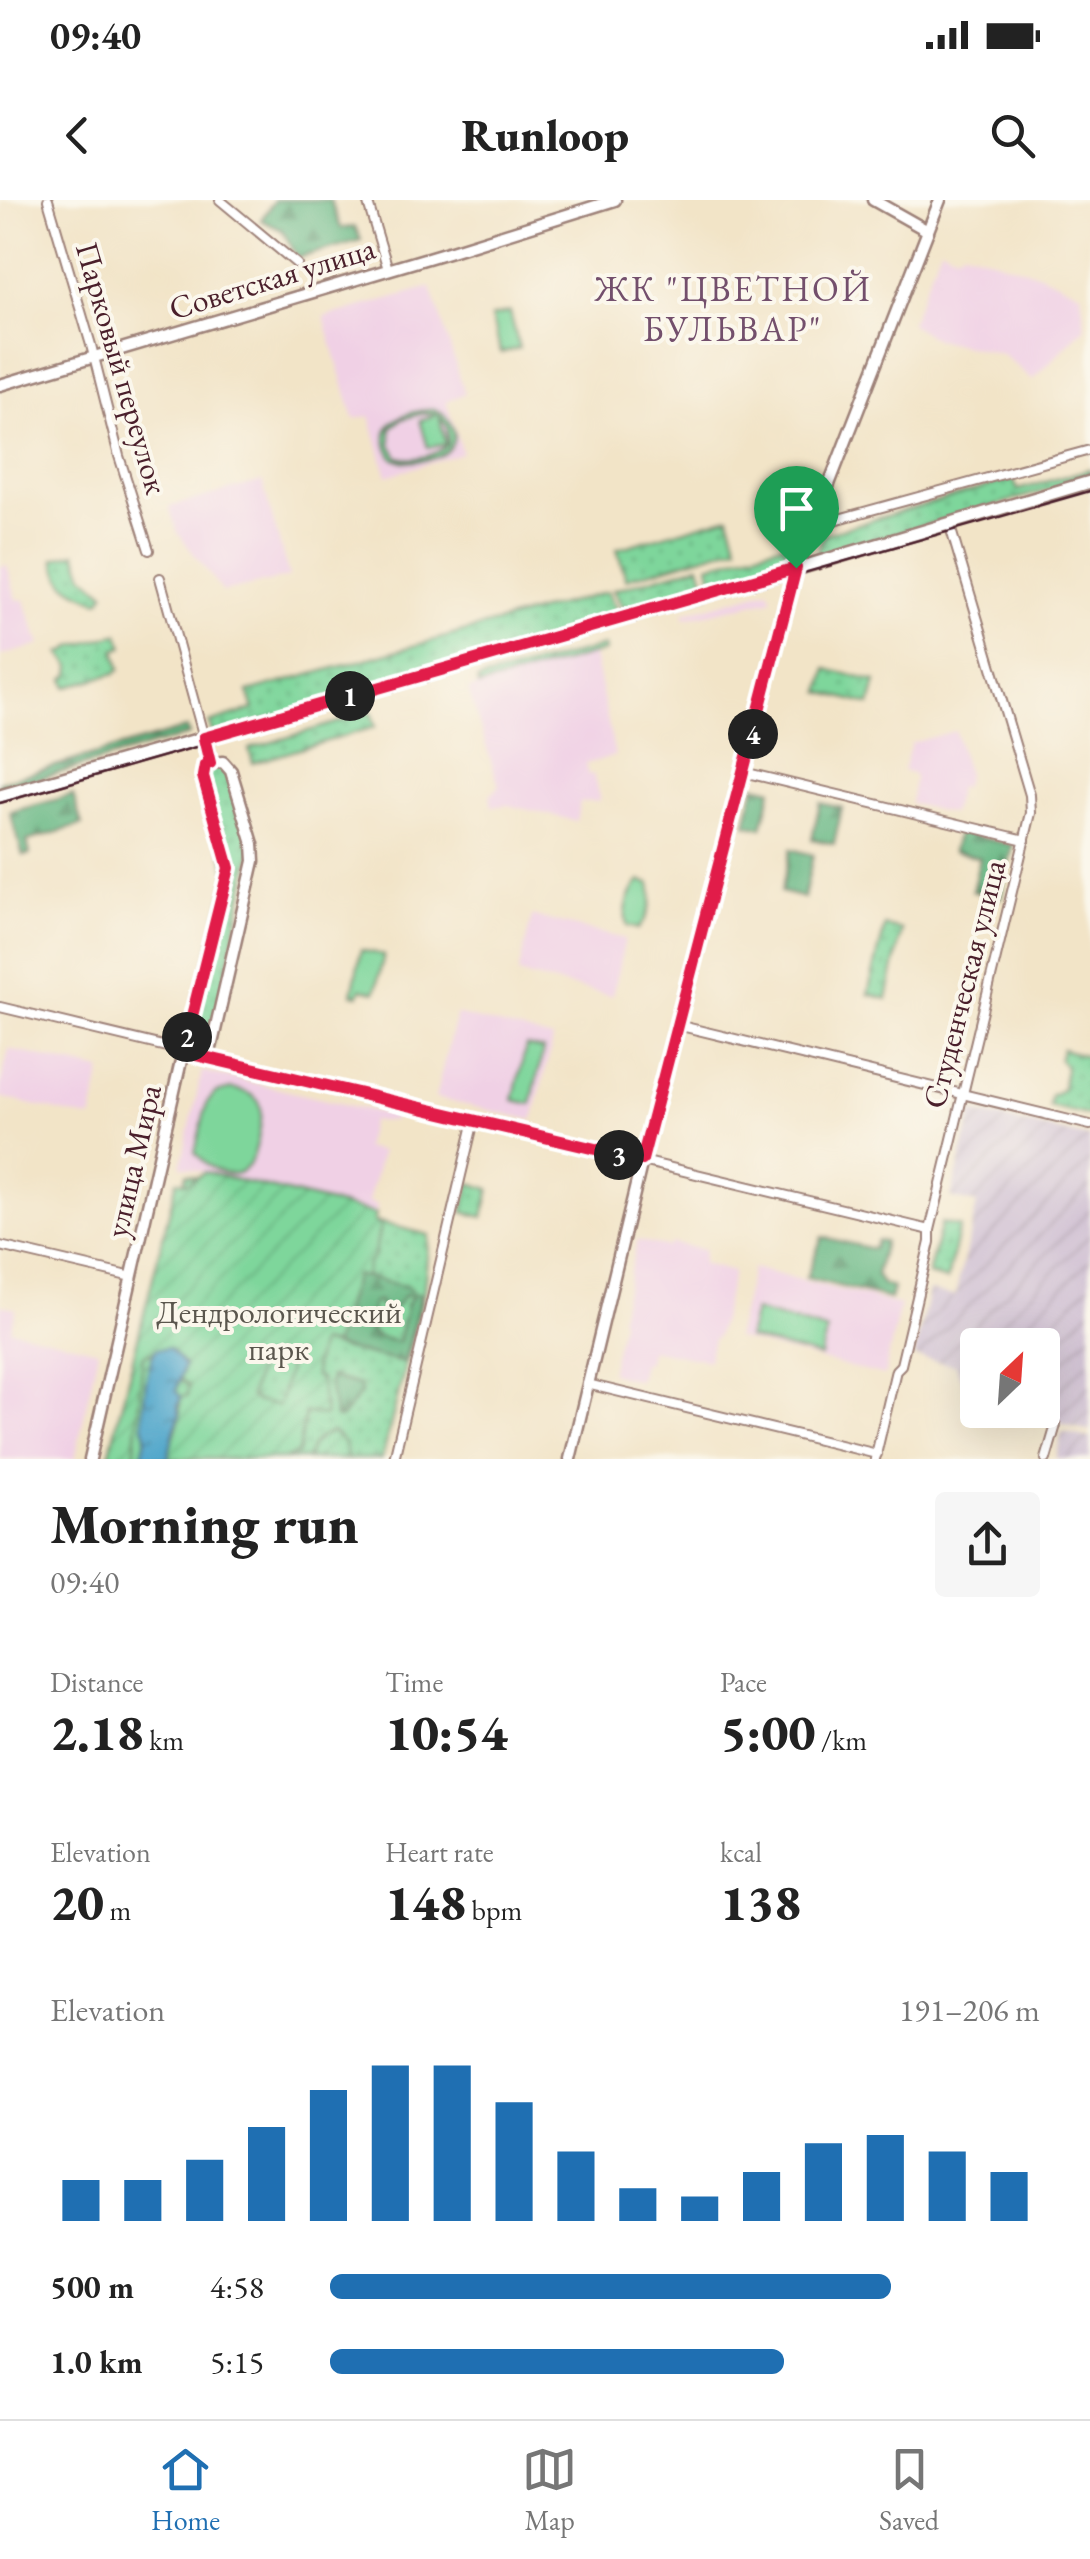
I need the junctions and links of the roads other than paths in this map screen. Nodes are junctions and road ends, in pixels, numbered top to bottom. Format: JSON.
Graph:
{"nodes":[{"id":1,"x":48,"y":200,"type":"edge"},
{"id":2,"x":220,"y":200,"type":"edge"},
{"id":3,"x":367,"y":200,"type":"edge"},
{"id":4,"x":615,"y":200,"type":"edge"},
{"id":5,"x":873,"y":200,"type":"edge"},
{"id":6,"x":940,"y":200,"type":"edge"},
{"id":7,"x":928,"y":231,"type":"junction"},
{"id":8,"x":298,"y":264,"type":"dead end"},
{"id":9,"x":388,"y":269,"type":"junction"},
{"id":10,"x":94,"y":358,"type":"junction"},
{"id":11,"x":0,"y":385,"type":"edge"},
{"id":12,"x":1090,"y":450,"type":"edge"},
{"id":13,"x":1090,"y":482,"type":"edge"},
{"id":14,"x":949,"y":523,"type":"junction"},
{"id":15,"x":813,"y":526,"type":"junction"},
{"id":16,"x":149,"y":550,"type":"dead end"},
{"id":17,"x":796,"y":568,"type":"junction"},
{"id":18,"x":160,"y":578,"type":"dead end"},
{"id":19,"x":204,"y":738,"type":"junction"},
{"id":20,"x":210,"y":763,"type":"junction"},
{"id":21,"x":743,"y":772,"type":"junction"},
{"id":22,"x":0,"y":796,"type":"edge"},
{"id":23,"x":1026,"y":840,"type":"junction"},
{"id":24,"x":0,"y":1007,"type":"edge"},
{"id":25,"x":677,"y":1025,"type":"junction"},
{"id":26,"x":183,"y":1052,"type":"junction"},
{"id":27,"x":196,"y":1055,"type":"junction"},
{"id":28,"x":964,"y":1095,"type":"junction"},
{"id":29,"x":474,"y":1120,"type":"junction"},
{"id":30,"x":1090,"y":1125,"type":"edge"},
{"id":31,"x":642,"y":1160,"type":"junction"},
{"id":32,"x":930,"y":1230,"type":"junction"},
{"id":33,"x":0,"y":1246,"type":"edge"},
{"id":34,"x":132,"y":1277,"type":"junction"},
{"id":35,"x":588,"y":1384,"type":"junction"},
{"id":36,"x":1055,"y":1428,"type":"edge"},
{"id":37,"x":876,"y":1456,"type":"edge"},
{"id":38,"x":90,"y":1459,"type":"edge"},
{"id":39,"x":394,"y":1459,"type":"edge"},
{"id":40,"x":570,"y":1459,"type":"edge"},
{"id":41,"x":1046,"y":1459,"type":"edge"}],
"edges":[{"from":1,"to":10,"type":"street","name":"Парковый переулок"},
{"from":2,"to":8,"type":"street"},
{"from":3,"to":9,"type":"street"},
{"from":4,"to":9,"type":"street","name":"Советская улица"},
{"from":5,"to":7,"type":"street"},
{"from":6,"to":7,"type":"street"},
{"from":7,"to":15,"type":"street"},
{"from":9,"to":10,"type":"street","name":"Советская улица"},
{"from":10,"to":11,"type":"street","name":"Советская улица"},
{"from":10,"to":16,"type":"street","name":"Парковый переулок"},
{"from":12,"to":15,"type":"street"},
{"from":13,"to":14,"type":"main road"},
{"from":14,"to":17,"type":"main road"},
{"from":14,"to":23,"type":"street","name":"Студенческая улица"},
{"from":15,"to":17,"type":"street"},
{"from":17,"to":19,"type":"main road"},
{"from":17,"to":21,"type":"street"},
{"from":18,"to":19,"type":"street"},
{"from":19,"to":20,"type":"street","name":"улица Мира"},
{"from":19,"to":22,"type":"main road"},
{"from":20,"to":26,"type":"street","name":"улица Мира"},
{"from":20,"to":27,"type":"street","name":"улица Мира"},
{"from":21,"to":23,"type":"street"},
{"from":21,"to":25,"type":"street"},
{"from":23,"to":28,"type":"street","name":"Студенческая улица"},
{"from":24,"to":26,"type":"street"},
{"from":25,"to":28,"type":"street"},
{"from":25,"to":31,"type":"street"},
{"from":26,"to":27,"type":"street"},
{"from":26,"to":34,"type":"street","name":"улица Мира"},
{"from":27,"to":29,"type":"street"},
{"from":28,"to":30,"type":"street"},
{"from":28,"to":32,"type":"street","name":"Студенческая улица"},
{"from":29,"to":31,"type":"street"},
{"from":29,"to":39,"type":"street"},
{"from":31,"to":32,"type":"street"},
{"from":31,"to":35,"type":"street"},
{"from":32,"to":37,"type":"street","name":"Студенческая улица"},
{"from":33,"to":34,"type":"street"},
{"from":34,"to":38,"type":"street","name":"улица Мира"},
{"from":35,"to":37,"type":"street"},
{"from":35,"to":40,"type":"street"},
{"from":36,"to":41,"type":"street"}]}
